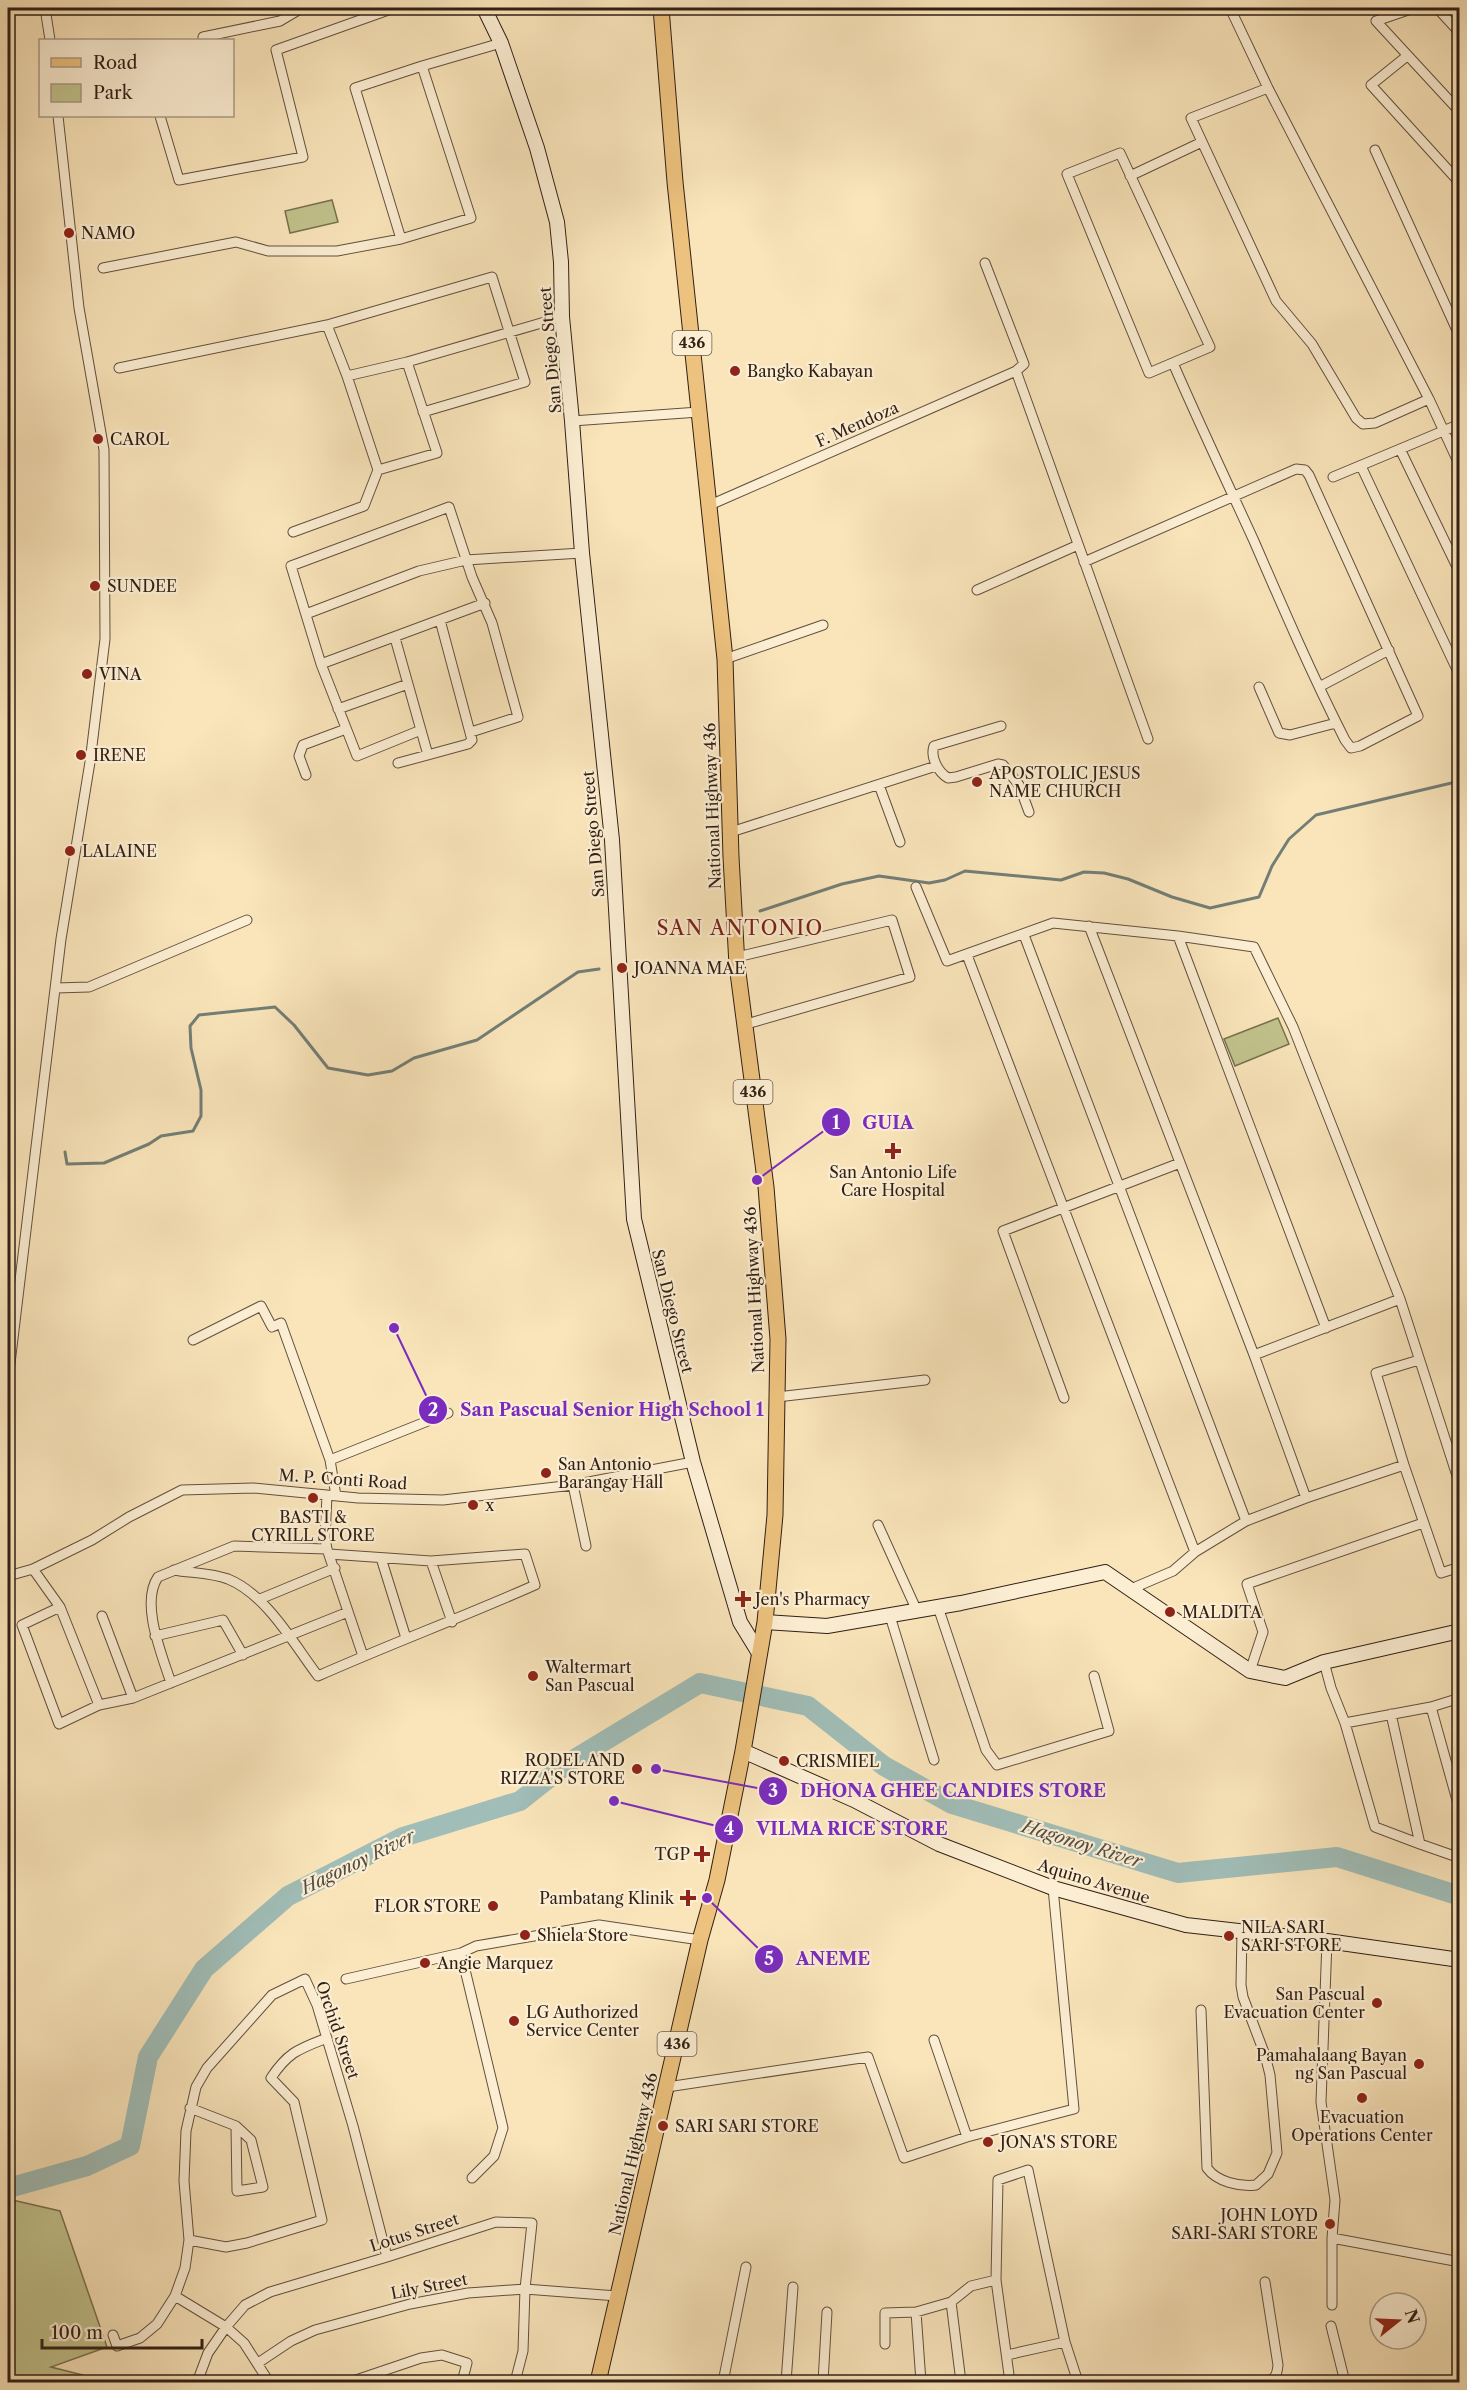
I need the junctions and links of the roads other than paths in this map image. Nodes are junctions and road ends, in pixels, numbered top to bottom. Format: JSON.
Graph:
{"nodes":[{"id":1,"x":45,"y":8,"type":"edge"},
{"id":2,"x":302,"y":8,"type":"edge"},
{"id":3,"x":394,"y":8,"type":"edge"},
{"id":4,"x":484,"y":8,"type":"edge"},
{"id":5,"x":661,"y":8,"type":"edge"},
{"id":6,"x":1230,"y":8,"type":"edge"},
{"id":7,"x":1414,"y":8,"type":"edge"},
{"id":8,"x":1437,"y":8,"type":"edge"},
{"id":9,"x":1460,"y":33,"type":"edge"},
{"id":10,"x":203,"y":37,"type":"dead end"},
{"id":11,"x":50,"y":39,"type":"edge"},
{"id":12,"x":501,"y":43,"type":"junction"},
{"id":13,"x":1407,"y":56,"type":"junction"},
{"id":14,"x":422,"y":66,"type":"junction"},
{"id":15,"x":1268,"y":88,"type":"junction"},
{"id":16,"x":1460,"y":112,"type":"edge"},
{"id":17,"x":58,"y":117,"type":"edge"},
{"id":18,"x":160,"y":117,"type":"edge"},
{"id":19,"x":1202,"y":142,"type":"junction"},
{"id":20,"x":1375,"y":150,"type":"dead end"},
{"id":21,"x":1130,"y":176,"type":"junction"},
{"id":22,"x":1460,"y":183,"type":"edge"},
{"id":23,"x":401,"y":239,"type":"junction"},
{"id":24,"x":985,"y":263,"type":"dead end"},
{"id":25,"x":103,"y":268,"type":"dead end"},
{"id":26,"x":562,"y":316,"type":"junction"},
{"id":27,"x":327,"y":325,"type":"junction"},
{"id":28,"x":510,"y":332,"type":"junction"},
{"id":29,"x":1460,"y":336,"type":"edge"},
{"id":30,"x":407,"y":362,"type":"junction"},
{"id":31,"x":1173,"y":363,"type":"junction"},
{"id":32,"x":119,"y":368,"type":"dead end"},
{"id":33,"x":1016,"y":371,"type":"junction"},
{"id":34,"x":347,"y":376,"type":"junction"},
{"id":35,"x":1429,"y":399,"type":"junction"},
{"id":36,"x":423,"y":412,"type":"junction"},
{"id":37,"x":699,"y":412,"type":"junction"},
{"id":38,"x":572,"y":421,"type":"junction"},
{"id":39,"x":1460,"y":424,"type":"edge"},
{"id":40,"x":1442,"y":430,"type":"junction"},
{"id":41,"x":1400,"y":449,"type":"junction"},
{"id":42,"x":1361,"y":466,"type":"junction"},
{"id":43,"x":1460,"y":466,"type":"edge"},
{"id":44,"x":378,"y":470,"type":"junction"},
{"id":45,"x":1333,"y":477,"type":"dead end"},
{"id":46,"x":1234,"y":497,"type":"junction"},
{"id":47,"x":710,"y":505,"type":"junction"},
{"id":48,"x":293,"y":532,"type":"dead end"},
{"id":49,"x":1078,"y":545,"type":"junction"},
{"id":50,"x":582,"y":553,"type":"junction"},
{"id":51,"x":466,"y":560,"type":"junction"},
{"id":52,"x":1084,"y":562,"type":"junction"},
{"id":53,"x":1460,"y":573,"type":"edge"},
{"id":54,"x":977,"y":590,"type":"dead end"},
{"id":55,"x":485,"y":603,"type":"junction"},
{"id":56,"x":306,"y":614,"type":"junction"},
{"id":57,"x":440,"y":620,"type":"junction"},
{"id":58,"x":823,"y":625,"type":"dead end"},
{"id":59,"x":395,"y":638,"type":"junction"},
{"id":60,"x":1389,"y":650,"type":"junction"},
{"id":61,"x":725,"y":659,"type":"junction"},
{"id":62,"x":321,"y":664,"type":"junction"},
{"id":63,"x":1460,"y":676,"type":"edge"},
{"id":64,"x":408,"y":684,"type":"junction"},
{"id":65,"x":1259,"y":687,"type":"dead end"},
{"id":66,"x":1319,"y":687,"type":"junction"},
{"id":67,"x":339,"y":709,"type":"junction"},
{"id":68,"x":1336,"y":723,"type":"junction"},
{"id":69,"x":1001,"y":726,"type":"dead end"},
{"id":70,"x":346,"y":729,"type":"junction"},
{"id":71,"x":421,"y":730,"type":"junction"},
{"id":72,"x":471,"y":732,"type":"junction"},
{"id":73,"x":1148,"y":739,"type":"dead end"},
{"id":74,"x":428,"y":755,"type":"junction"},
{"id":75,"x":398,"y":764,"type":"dead end"},
{"id":76,"x":936,"y":766,"type":"junction"},
{"id":77,"x":306,"y":775,"type":"dead end"},
{"id":78,"x":879,"y":785,"type":"junction"},
{"id":79,"x":1029,"y":812,"type":"dead end"},
{"id":80,"x":731,"y":832,"type":"junction"},
{"id":81,"x":900,"y":842,"type":"dead end"},
{"id":82,"x":915,"y":887,"type":"dead end"},
{"id":83,"x":247,"y":920,"type":"dead end"},
{"id":84,"x":1089,"y":926,"type":"junction"},
{"id":85,"x":1024,"y":935,"type":"junction"},
{"id":86,"x":1178,"y":936,"type":"junction"},
{"id":87,"x":967,"y":955,"type":"junction"},
{"id":88,"x":737,"y":957,"type":"junction"},
{"id":89,"x":56,"y":988,"type":"junction"},
{"id":90,"x":743,"y":1026,"type":"junction"},
{"id":91,"x":1180,"y":1163,"type":"junction"},
{"id":92,"x":1121,"y":1186,"type":"junction"},
{"id":93,"x":1064,"y":1207,"type":"junction"},
{"id":94,"x":1400,"y":1299,"type":"junction"},
{"id":95,"x":1326,"y":1328,"type":"junction"},
{"id":96,"x":194,"y":1340,"type":"dead end"},
{"id":97,"x":1254,"y":1355,"type":"junction"},
{"id":98,"x":1419,"y":1360,"type":"junction"},
{"id":99,"x":8,"y":1380,"type":"edge"},
{"id":100,"x":925,"y":1380,"type":"dead end"},
{"id":101,"x":777,"y":1397,"type":"junction"},
{"id":102,"x":1064,"y":1398,"type":"dead end"},
{"id":103,"x":448,"y":1413,"type":"dead end"},
{"id":104,"x":330,"y":1460,"type":"junction"},
{"id":105,"x":693,"y":1462,"type":"junction"},
{"id":106,"x":1404,"y":1465,"type":"junction"},
{"id":107,"x":573,"y":1485,"type":"junction"},
{"id":108,"x":1460,"y":1485,"type":"edge"},
{"id":109,"x":331,"y":1496,"type":"junction"},
{"id":110,"x":1306,"y":1498,"type":"junction"},
{"id":111,"x":1246,"y":1521,"type":"junction"},
{"id":112,"x":1423,"y":1523,"type":"junction"},
{"id":113,"x":878,"y":1526,"type":"dead end"},
{"id":114,"x":586,"y":1546,"type":"dead end"},
{"id":115,"x":328,"y":1552,"type":"junction"},
{"id":116,"x":1195,"y":1552,"type":"junction"},
{"id":117,"x":381,"y":1558,"type":"junction"},
{"id":118,"x":431,"y":1561,"type":"junction"},
{"id":119,"x":1460,"y":1567,"type":"edge"},
{"id":120,"x":334,"y":1568,"type":"junction"},
{"id":121,"x":33,"y":1569,"type":"junction"},
{"id":122,"x":174,"y":1570,"type":"junction"},
{"id":123,"x":8,"y":1576,"type":"edge"},
{"id":124,"x":1131,"y":1589,"type":"junction"},
{"id":125,"x":260,"y":1599,"type":"junction"},
{"id":126,"x":60,"y":1607,"type":"junction"},
{"id":127,"x":938,"y":1607,"type":"junction"},
{"id":128,"x":917,"y":1611,"type":"junction"},
{"id":129,"x":348,"y":1612,"type":"junction"},
{"id":130,"x":102,"y":1616,"type":"dead end"},
{"id":131,"x":890,"y":1616,"type":"junction"},
{"id":132,"x":452,"y":1622,"type":"junction"},
{"id":133,"x":765,"y":1622,"type":"junction"},
{"id":134,"x":1460,"y":1631,"type":"edge"},
{"id":135,"x":155,"y":1636,"type":"junction"},
{"id":136,"x":289,"y":1637,"type":"junction"},
{"id":137,"x":406,"y":1638,"type":"junction"},
{"id":138,"x":759,"y":1653,"type":"junction"},
{"id":139,"x":243,"y":1655,"type":"junction"},
{"id":140,"x":363,"y":1656,"type":"junction"},
{"id":141,"x":1324,"y":1662,"type":"junction"},
{"id":142,"x":1250,"y":1671,"type":"junction"},
{"id":143,"x":1094,"y":1676,"type":"dead end"},
{"id":144,"x":171,"y":1683,"type":"junction"},
{"id":145,"x":133,"y":1698,"type":"junction"},
{"id":146,"x":1460,"y":1698,"type":"edge"},
{"id":147,"x":99,"y":1705,"type":"junction"},
{"id":148,"x":1431,"y":1707,"type":"junction"},
{"id":149,"x":1391,"y":1714,"type":"junction"},
{"id":150,"x":1345,"y":1723,"type":"junction"},
{"id":151,"x":743,"y":1751,"type":"junction"},
{"id":152,"x":934,"y":1760,"type":"dead end"},
{"id":153,"x":1460,"y":1811,"type":"edge"},
{"id":154,"x":1420,"y":1844,"type":"junction"},
{"id":155,"x":1460,"y":1858,"type":"edge"},
{"id":156,"x":1053,"y":1888,"type":"junction"},
{"id":157,"x":1242,"y":1931,"type":"junction"},
{"id":158,"x":700,"y":1940,"type":"junction"},
{"id":159,"x":1327,"y":1941,"type":"junction"},
{"id":160,"x":461,"y":1953,"type":"junction"},
{"id":161,"x":1460,"y":1960,"type":"edge"},
{"id":162,"x":346,"y":1979,"type":"dead end"},
{"id":163,"x":1201,"y":2010,"type":"dead end"},
{"id":164,"x":327,"y":2038,"type":"junction"},
{"id":165,"x":934,"y":2040,"type":"dead end"},
{"id":166,"x":667,"y":2087,"type":"junction"},
{"id":167,"x":190,"y":2108,"type":"junction"},
{"id":168,"x":236,"y":2126,"type":"junction"},
{"id":169,"x":967,"y":2137,"type":"junction"},
{"id":170,"x":472,"y":2178,"type":"dead end"},
{"id":171,"x":1332,"y":2238,"type":"junction"},
{"id":172,"x":189,"y":2240,"type":"junction"},
{"id":173,"x":387,"y":2257,"type":"junction"},
{"id":174,"x":1460,"y":2262,"type":"edge"},
{"id":175,"x":746,"y":2267,"type":"dead end"},
{"id":176,"x":996,"y":2280,"type":"junction"},
{"id":177,"x":1265,"y":2282,"type":"dead end"},
{"id":178,"x":793,"y":2287,"type":"dead end"},
{"id":179,"x":525,"y":2289,"type":"junction"},
{"id":180,"x":175,"y":2296,"type":"junction"},
{"id":181,"x":617,"y":2296,"type":"junction"},
{"id":182,"x":951,"y":2302,"type":"junction"},
{"id":183,"x":1332,"y":2305,"type":"dead end"},
{"id":184,"x":827,"y":2312,"type":"dead end"},
{"id":185,"x":916,"y":2312,"type":"junction"},
{"id":186,"x":1331,"y":2326,"type":"dead end"},
{"id":187,"x":226,"y":2327,"type":"junction"},
{"id":188,"x":113,"y":2335,"type":"dead end"},
{"id":189,"x":1065,"y":2342,"type":"junction"},
{"id":190,"x":885,"y":2343,"type":"dead end"},
{"id":191,"x":1007,"y":2355,"type":"junction"},
{"id":192,"x":258,"y":2363,"type":"junction"},
{"id":193,"x":194,"y":2382,"type":"edge"},
{"id":194,"x":270,"y":2382,"type":"edge"},
{"id":195,"x":350,"y":2382,"type":"edge"},
{"id":196,"x":462,"y":2382,"type":"edge"},
{"id":197,"x":515,"y":2382,"type":"edge"},
{"id":198,"x":598,"y":2382,"type":"edge"},
{"id":199,"x":723,"y":2382,"type":"edge"},
{"id":200,"x":786,"y":2382,"type":"edge"},
{"id":201,"x":823,"y":2382,"type":"edge"},
{"id":202,"x":921,"y":2382,"type":"edge"},
{"id":203,"x":961,"y":2382,"type":"edge"},
{"id":204,"x":1010,"y":2382,"type":"edge"},
{"id":205,"x":1078,"y":2382,"type":"edge"},
{"id":206,"x":1265,"y":2382,"type":"edge"},
{"id":207,"x":1346,"y":2382,"type":"edge"}],
"edges":[{"from":1,"to":11,"type":"street"},
{"from":2,"to":10,"type":"street"},
{"from":3,"to":18,"type":"street"},
{"from":4,"to":12,"type":"street","name":"San Diego Street"},
{"from":5,"to":37,"type":"main road","name":"National Highway 436","number":"436"},
{"from":6,"to":15,"type":"street"},
{"from":7,"to":13,"type":"street"},
{"from":8,"to":9,"type":"street"},
{"from":12,"to":14,"type":"street"},
{"from":12,"to":26,"type":"street","name":"San Diego Street"},
{"from":13,"to":16,"type":"street"},
{"from":13,"to":22,"type":"street"},
{"from":14,"to":23,"type":"street"},
{"from":14,"to":23,"type":"street"},
{"from":15,"to":19,"type":"street"},
{"from":15,"to":35,"type":"street"},
{"from":17,"to":89,"type":"street"},
{"from":19,"to":21,"type":"street"},
{"from":19,"to":35,"type":"street"},
{"from":20,"to":29,"type":"street"},
{"from":21,"to":31,"type":"street"},
{"from":21,"to":31,"type":"street"},
{"from":23,"to":25,"type":"street"},
{"from":24,"to":33,"type":"street"},
{"from":26,"to":28,"type":"street"},
{"from":26,"to":38,"type":"street","name":"San Diego Street"},
{"from":27,"to":28,"type":"street"},
{"from":27,"to":32,"type":"street"},
{"from":27,"to":34,"type":"street"},
{"from":28,"to":30,"type":"street"},
{"from":28,"to":36,"type":"street"},
{"from":30,"to":34,"type":"street"},
{"from":30,"to":36,"type":"street"},
{"from":31,"to":46,"type":"street"},
{"from":33,"to":47,"type":"street","name":"F. Mendoza"},
{"from":33,"to":49,"type":"street"},
{"from":34,"to":44,"type":"street"},
{"from":35,"to":40,"type":"street"},
{"from":36,"to":44,"type":"street"},
{"from":37,"to":38,"type":"street"},
{"from":37,"to":47,"type":"main road","name":"National Highway 436","number":"436"},
{"from":38,"to":50,"type":"street","name":"San Diego Street"},
{"from":39,"to":40,"type":"street"},
{"from":40,"to":41,"type":"street"},
{"from":40,"to":43,"type":"street"},
{"from":41,"to":42,"type":"street"},
{"from":41,"to":53,"type":"street"},
{"from":42,"to":45,"type":"street"},
{"from":42,"to":63,"type":"street"},
{"from":44,"to":48,"type":"street"},
{"from":46,"to":52,"type":"street"},
{"from":46,"to":60,"type":"street"},
{"from":46,"to":66,"type":"street"},
{"from":47,"to":61,"type":"main road","name":"National Highway 436","number":"436"},
{"from":49,"to":52,"type":"street"},
{"from":49,"to":54,"type":"street"},
{"from":50,"to":51,"type":"street"},
{"from":50,"to":105,"type":"street","name":"San Diego Street"},
{"from":51,"to":55,"type":"street"},
{"from":51,"to":56,"type":"street"},
{"from":51,"to":56,"type":"street"},
{"from":52,"to":73,"type":"street"},
{"from":55,"to":57,"type":"street"},
{"from":55,"to":72,"type":"street"},
{"from":56,"to":62,"type":"street"},
{"from":57,"to":59,"type":"street"},
{"from":57,"to":72,"type":"street"},
{"from":58,"to":61,"type":"street"},
{"from":59,"to":62,"type":"street"},
{"from":59,"to":64,"type":"street"},
{"from":60,"to":66,"type":"street"},
{"from":60,"to":68,"type":"street"},
{"from":61,"to":80,"type":"main road","name":"National Highway 436","number":"436"},
{"from":62,"to":67,"type":"street"},
{"from":64,"to":67,"type":"street"},
{"from":64,"to":71,"type":"street"},
{"from":65,"to":68,"type":"street"},
{"from":66,"to":68,"type":"street"},
{"from":67,"to":70,"type":"street"},
{"from":69,"to":76,"type":"street"},
{"from":70,"to":71,"type":"street"},
{"from":70,"to":77,"type":"street"},
{"from":71,"to":74,"type":"street"},
{"from":72,"to":74,"type":"street"},
{"from":74,"to":75,"type":"street"},
{"from":76,"to":78,"type":"street"},
{"from":76,"to":79,"type":"street"},
{"from":78,"to":80,"type":"street"},
{"from":78,"to":81,"type":"street"},
{"from":80,"to":88,"type":"main road","name":"National Highway 436","number":"436"},
{"from":82,"to":87,"type":"street"},
{"from":83,"to":89,"type":"street"},
{"from":84,"to":85,"type":"street"},
{"from":84,"to":86,"type":"street"},
{"from":84,"to":91,"type":"street"},
{"from":85,"to":87,"type":"street"},
{"from":85,"to":92,"type":"street"},
{"from":86,"to":94,"type":"street"},
{"from":86,"to":95,"type":"street"},
{"from":87,"to":93,"type":"street"},
{"from":88,"to":90,"type":"main road","name":"National Highway 436","number":"436"},
{"from":88,"to":90,"type":"street"},
{"from":89,"to":99,"type":"street"},
{"from":90,"to":101,"type":"main road","name":"National Highway 436","number":"436"},
{"from":91,"to":92,"type":"street"},
{"from":91,"to":97,"type":"street"},
{"from":92,"to":93,"type":"street"},
{"from":92,"to":111,"type":"street"},
{"from":93,"to":102,"type":"street"},
{"from":93,"to":116,"type":"street"},
{"from":94,"to":95,"type":"street"},
{"from":94,"to":98,"type":"street"},
{"from":95,"to":97,"type":"street"},
{"from":96,"to":104,"type":"street"},
{"from":97,"to":110,"type":"street"},
{"from":98,"to":106,"type":"street"},
{"from":98,"to":108,"type":"street"},
{"from":100,"to":101,"type":"street"},
{"from":101,"to":133,"type":"main road","name":"National Highway 436","number":"436"},
{"from":103,"to":104,"type":"street"},
{"from":104,"to":109,"type":"street"},
{"from":105,"to":107,"type":"street","name":"M. P. Conti Road"},
{"from":105,"to":138,"type":"street","name":"San Diego Street"},
{"from":106,"to":110,"type":"street"},
{"from":106,"to":112,"type":"street"},
{"from":107,"to":109,"type":"street","name":"M. P. Conti Road"},
{"from":107,"to":114,"type":"street"},
{"from":109,"to":115,"type":"street"},
{"from":109,"to":121,"type":"street","name":"M. P. Conti Road"},
{"from":110,"to":111,"type":"street"},
{"from":111,"to":116,"type":"street"},
{"from":112,"to":119,"type":"street"},
{"from":112,"to":142,"type":"street"},
{"from":113,"to":128,"type":"street"},
{"from":115,"to":117,"type":"street"},
{"from":115,"to":120,"type":"street"},
{"from":115,"to":122,"type":"street"},
{"from":116,"to":124,"type":"street"},
{"from":117,"to":118,"type":"street"},
{"from":117,"to":137,"type":"street"},
{"from":118,"to":132,"type":"street"},
{"from":118,"to":132,"type":"street"},
{"from":120,"to":125,"type":"street"},
{"from":120,"to":129,"type":"street"},
{"from":121,"to":123,"type":"street","name":"M. P. Conti Road"},
{"from":121,"to":126,"type":"street"},
{"from":122,"to":125,"type":"street"},
{"from":122,"to":135,"type":"street"},
{"from":124,"to":127,"type":"street"},
{"from":124,"to":142,"type":"street"},
{"from":125,"to":136,"type":"street"},
{"from":126,"to":147,"type":"street"},
{"from":126,"to":147,"type":"street"},
{"from":127,"to":128,"type":"street"},
{"from":127,"to":143,"type":"street"},
{"from":128,"to":131,"type":"street"},
{"from":129,"to":136,"type":"street"},
{"from":129,"to":140,"type":"street"},
{"from":130,"to":145,"type":"street"},
{"from":131,"to":133,"type":"street"},
{"from":131,"to":152,"type":"street"},
{"from":132,"to":137,"type":"street"},
{"from":133,"to":138,"type":"main road","name":"National Highway 436","number":"436"},
{"from":134,"to":141,"type":"street"},
{"from":135,"to":139,"type":"street"},
{"from":135,"to":144,"type":"street"},
{"from":136,"to":139,"type":"street"},
{"from":136,"to":140,"type":"street"},
{"from":137,"to":140,"type":"street"},
{"from":138,"to":151,"type":"main road","name":"National Highway 436","number":"436"},
{"from":139,"to":144,"type":"street"},
{"from":141,"to":142,"type":"street"},
{"from":141,"to":150,"type":"street"},
{"from":144,"to":145,"type":"street"},
{"from":145,"to":147,"type":"street"},
{"from":146,"to":148,"type":"street"},
{"from":148,"to":149,"type":"street"},
{"from":148,"to":153,"type":"street"},
{"from":149,"to":150,"type":"street"},
{"from":149,"to":154,"type":"street"},
{"from":150,"to":154,"type":"street"},
{"from":151,"to":156,"type":"street","name":"Aquino Avenue"},
{"from":151,"to":158,"type":"main road","name":"National Highway 436","number":"436"},
{"from":154,"to":155,"type":"street"},
{"from":156,"to":157,"type":"street","name":"Aquino Avenue"},
{"from":156,"to":169,"type":"street"},
{"from":157,"to":159,"type":"street","name":"Aquino Avenue"},
{"from":157,"to":163,"type":"street"},
{"from":158,"to":160,"type":"street"},
{"from":158,"to":166,"type":"main road","name":"National Highway 436","number":"436"},
{"from":159,"to":161,"type":"street","name":"Aquino Avenue"},
{"from":159,"to":171,"type":"street"},
{"from":160,"to":162,"type":"street"},
{"from":160,"to":170,"type":"street"},
{"from":164,"to":167,"type":"street","name":"Orchid Street"},
{"from":164,"to":172,"type":"street"},
{"from":164,"to":173,"type":"street","name":"Orchid Street"},
{"from":165,"to":169,"type":"street"},
{"from":166,"to":169,"type":"street"},
{"from":166,"to":181,"type":"main road","name":"National Highway 436","number":"436"},
{"from":167,"to":168,"type":"street"},
{"from":167,"to":172,"type":"street","name":"Orchid Street"},
{"from":168,"to":168,"type":"street"},
{"from":171,"to":174,"type":"street"},
{"from":171,"to":183,"type":"street"},
{"from":172,"to":180,"type":"street","name":"Orchid Street"},
{"from":173,"to":179,"type":"street","name":"Lotus Street"},
{"from":173,"to":187,"type":"street","name":"Lotus Street"},
{"from":175,"to":199,"type":"street"},
{"from":176,"to":182,"type":"street"},
{"from":176,"to":189,"type":"street"},
{"from":176,"to":191,"type":"street"},
{"from":177,"to":206,"type":"street"},
{"from":178,"to":200,"type":"street"},
{"from":179,"to":181,"type":"street","name":"Lily Street"},
{"from":179,"to":192,"type":"street","name":"Lily Street"},
{"from":179,"to":197,"type":"street","name":"Lotus Street"},
{"from":180,"to":187,"type":"street"},
{"from":180,"to":188,"type":"street","name":"Orchid Street"},
{"from":181,"to":198,"type":"main road","name":"National Highway 436","number":"436"},
{"from":182,"to":185,"type":"street"},
{"from":182,"to":203,"type":"street"},
{"from":184,"to":201,"type":"street"},
{"from":185,"to":190,"type":"street"},
{"from":185,"to":202,"type":"street"},
{"from":186,"to":207,"type":"street"},
{"from":187,"to":192,"type":"street"},
{"from":187,"to":193,"type":"street","name":"Lotus Street"},
{"from":189,"to":191,"type":"street"},
{"from":189,"to":205,"type":"street"},
{"from":191,"to":204,"type":"street"},
{"from":192,"to":194,"type":"street"},
{"from":195,"to":196,"type":"street"}]}
